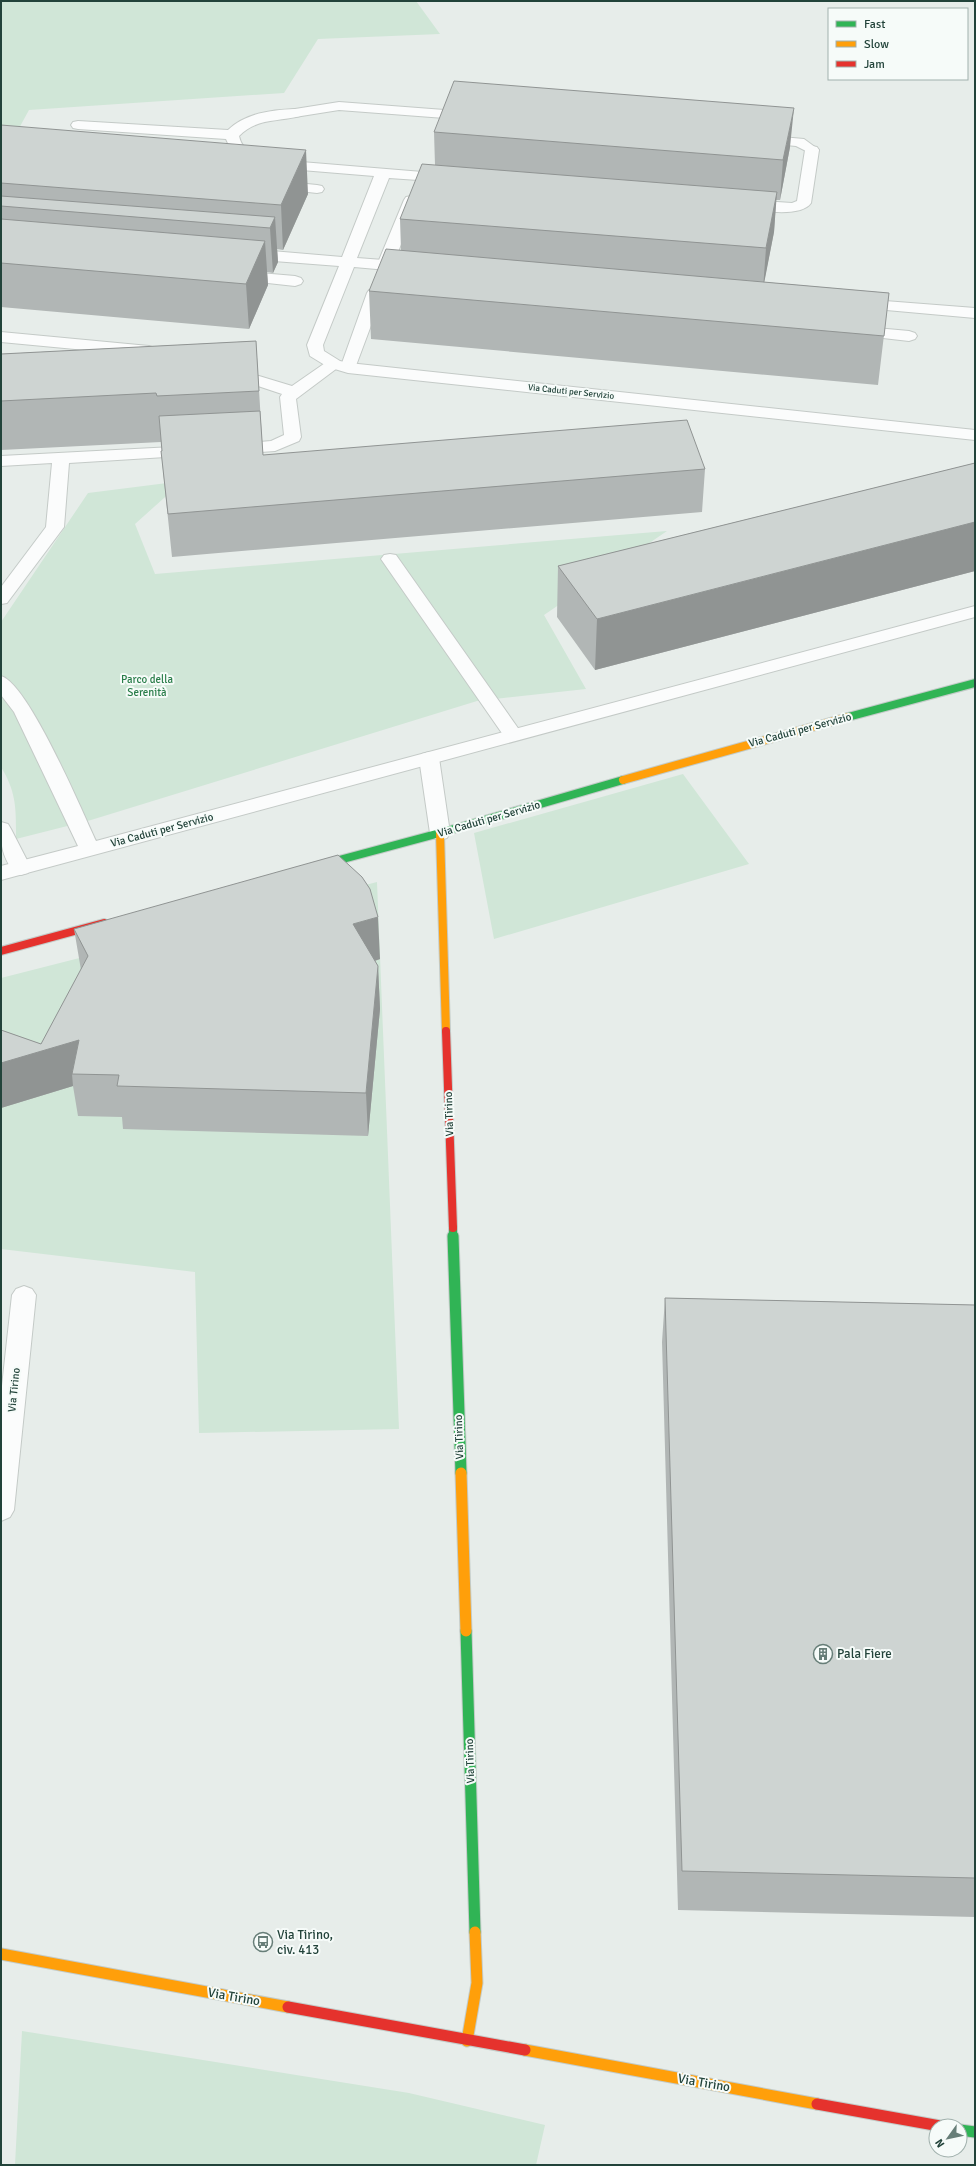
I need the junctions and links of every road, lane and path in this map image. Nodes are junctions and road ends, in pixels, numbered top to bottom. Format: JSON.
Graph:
{"nodes":[{"id":1,"x":482,"y":117,"type":"edge"},
{"id":2,"x":78,"y":125,"type":"dead end"},
{"id":3,"x":232,"y":135,"type":"junction"},
{"id":4,"x":744,"y":137,"type":"edge"},
{"id":5,"x":383,"y":173,"type":"junction"},
{"id":6,"x":462,"y":180,"type":"edge"},
{"id":7,"x":262,"y":184,"type":"edge"},
{"id":8,"x":317,"y":189,"type":"dead end"},
{"id":9,"x":426,"y":197,"type":"edge"},
{"id":10,"x":731,"y":202,"type":"edge"},
{"id":11,"x":230,"y":252,"type":"edge"},
{"id":12,"x":349,"y":262,"type":"junction"},
{"id":13,"x":385,"y":265,"type":"junction"},
{"id":14,"x":425,"y":268,"type":"edge"},
{"id":15,"x":224,"y":275,"type":"edge"},
{"id":16,"x":295,"y":281,"type":"dead end"},
{"id":17,"x":408,"y":292,"type":"edge"},
{"id":18,"x":848,"y":303,"type":"edge"},
{"id":19,"x":975,"y":313,"type":"edge"},
{"id":20,"x":838,"y":330,"type":"edge"},
{"id":21,"x":909,"y":336,"type":"dead end"},
{"id":22,"x":1,"y":337,"type":"edge"},
{"id":23,"x":90,"y":345,"type":"junction"},
{"id":24,"x":161,"y":352,"type":"edge"},
{"id":25,"x":81,"y":363,"type":"edge"},
{"id":26,"x":341,"y":366,"type":"junction"},
{"id":27,"x":212,"y":383,"type":"edge"},
{"id":28,"x":294,"y":392,"type":"junction"},
{"id":29,"x":975,"y":422,"type":"edge"},
{"id":30,"x":926,"y":430,"type":"junction"},
{"id":31,"x":975,"y":435,"type":"edge"},
{"id":32,"x":61,"y":458,"type":"junction"},
{"id":33,"x":1,"y":461,"type":"edge"},
{"id":34,"x":390,"y":560,"type":"dead end"},
{"id":35,"x":1,"y":599,"type":"edge"},
{"id":36,"x":975,"y":611,"type":"edge"},
{"id":37,"x":1,"y":682,"type":"edge"},
{"id":38,"x":975,"y":683,"type":"edge"},
{"id":39,"x":513,"y":735,"type":"junction"},
{"id":40,"x":429,"y":758,"type":"junction"},
{"id":41,"x":1,"y":829,"type":"edge"},
{"id":42,"x":440,"y":834,"type":"junction"},
{"id":43,"x":90,"y":849,"type":"junction"},
{"id":44,"x":21,"y":868,"type":"junction"},
{"id":45,"x":301,"y":871,"type":"edge"},
{"id":46,"x":1,"y":873,"type":"edge"},
{"id":47,"x":116,"y":920,"type":"edge"},
{"id":48,"x":1,"y":951,"type":"edge"},
{"id":49,"x":24,"y":1295,"type":"dead end"},
{"id":50,"x":1,"y":1510,"type":"edge"},
{"id":51,"x":1,"y":1954,"type":"edge"},
{"id":52,"x":467,"y":2041,"type":"junction"},
{"id":53,"x":928,"y":2124,"type":"edge"}],
"edges":[{"from":1,"to":3,"type":"street"},
{"from":2,"to":3,"type":"street"},
{"from":3,"to":5,"type":"street"},
{"from":4,"to":10,"type":"street"},
{"from":5,"to":6,"type":"street"},
{"from":5,"to":12,"type":"street","name":"Via Caduti per Servizio"},
{"from":7,"to":8,"type":"street"},
{"from":9,"to":13,"type":"street"},
{"from":11,"to":12,"type":"street"},
{"from":12,"to":13,"type":"street"},
{"from":12,"to":26,"type":"street","name":"Via Caduti per Servizio"},
{"from":13,"to":14,"type":"street"},
{"from":15,"to":16,"type":"street"},
{"from":17,"to":26,"type":"street"},
{"from":18,"to":19,"type":"street"},
{"from":20,"to":21,"type":"street"},
{"from":22,"to":23,"type":"street"},
{"from":23,"to":24,"type":"street"},
{"from":23,"to":25,"type":"street"},
{"from":26,"to":28,"type":"street"},
{"from":26,"to":30,"type":"street","name":"Via Caduti per Servizio"},
{"from":27,"to":28,"type":"street"},
{"from":28,"to":32,"type":"street"},
{"from":29,"to":30,"type":"street","name":"Via Caduti per Servizio"},
{"from":30,"to":31,"type":"street","name":"Via Caduti per Servizio"},
{"from":32,"to":33,"type":"street"},
{"from":32,"to":35,"type":"street"},
{"from":34,"to":39,"type":"street"},
{"from":36,"to":39,"type":"street","name":"Via Caduti per Servizio"},
{"from":37,"to":43,"type":"street"},
{"from":38,"to":42,"type":"street","name":"Via Caduti per Servizio"},
{"from":39,"to":40,"type":"street","name":"Via Caduti per Servizio"},
{"from":40,"to":42,"type":"street"},
{"from":40,"to":43,"type":"street","name":"Via Caduti per Servizio"},
{"from":41,"to":44,"type":"street"},
{"from":42,"to":45,"type":"street","name":"Via Caduti per Servizio"},
{"from":42,"to":52,"type":"street","name":"Via Tirino"},
{"from":43,"to":44,"type":"street","name":"Via Caduti per Servizio"},
{"from":44,"to":46,"type":"street","name":"Via Caduti per Servizio"},
{"from":47,"to":48,"type":"street"},
{"from":49,"to":50,"type":"street","name":"Via Tirino"},
{"from":51,"to":52,"type":"street","name":"Via Tirino"},
{"from":52,"to":53,"type":"street","name":"Via Tirino"}]}
